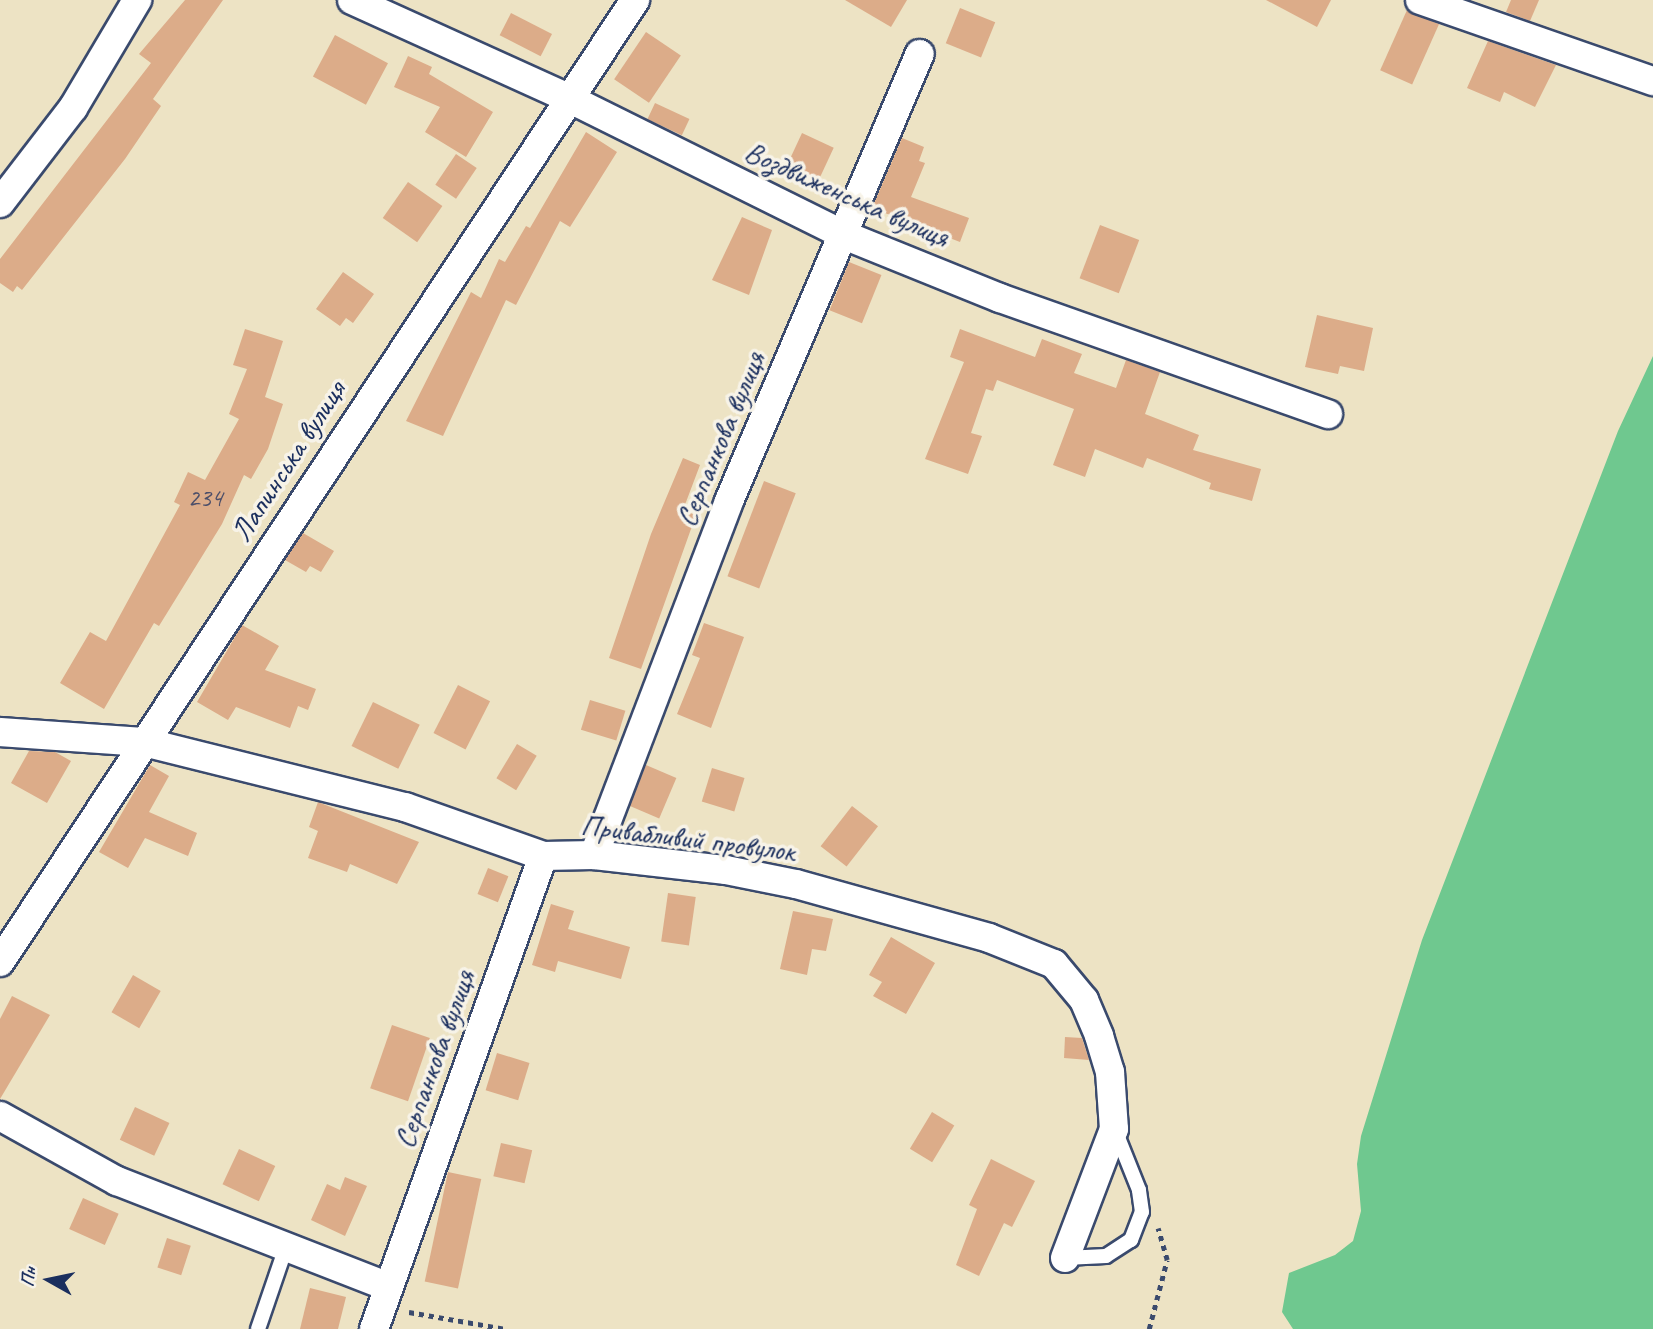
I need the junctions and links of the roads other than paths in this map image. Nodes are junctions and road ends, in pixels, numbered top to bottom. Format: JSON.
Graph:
{"nodes":[{"id":1,"x":137,"y":0,"type":"edge"},
{"id":2,"x":352,"y":0,"type":"edge"},
{"id":3,"x":635,"y":0,"type":"edge"},
{"id":4,"x":1420,"y":0,"type":"edge"},
{"id":5,"x":920,"y":54,"type":"dead end"},
{"id":6,"x":1653,"y":81,"type":"edge"},
{"id":7,"x":566,"y":97,"type":"junction"},
{"id":8,"x":0,"y":203,"type":"edge"},
{"id":9,"x":844,"y":235,"type":"junction"},
{"id":10,"x":1328,"y":414,"type":"dead end"},
{"id":11,"x":0,"y":732,"type":"edge"},
{"id":12,"x":144,"y":742,"type":"junction"},
{"id":13,"x":594,"y":855,"type":"junction"},
{"id":14,"x":543,"y":856,"type":"junction"},
{"id":15,"x":0,"y":962,"type":"edge"},
{"id":16,"x":0,"y":1116,"type":"edge"},
{"id":17,"x":1114,"y":1129,"type":"junction"},
{"id":18,"x":286,"y":1247,"type":"junction"},
{"id":19,"x":1065,"y":1258,"type":"joint"},
{"id":20,"x":380,"y":1307,"type":"edge"},
{"id":21,"x":258,"y":1329,"type":"edge"}],
"edges":[{"from":1,"to":8,"type":"street"},
{"from":2,"to":7,"type":"street","name":"Воздвиженська вулиця"},
{"from":3,"to":7,"type":"street","name":"Лапинська вулиця"},
{"from":4,"to":6,"type":"street"},
{"from":5,"to":9,"type":"street","name":"Серпанкова вулиця"},
{"from":7,"to":9,"type":"street","name":"Воздвиженська вулиця"},
{"from":7,"to":12,"type":"street","name":"Лапинська вулиця"},
{"from":9,"to":10,"type":"street","name":"Воздвиженська вулиця"},
{"from":9,"to":13,"type":"street","name":"Серпанкова вулиця"},
{"from":11,"to":12,"type":"street","name":"Привабливий провулок"},
{"from":12,"to":14,"type":"street","name":"Привабливий провулок"},
{"from":12,"to":15,"type":"street","name":"Лапинська вулиця"},
{"from":13,"to":14,"type":"street","name":"Привабливий провулок"},
{"from":13,"to":17,"type":"street","name":"Привабливий провулок"},
{"from":14,"to":20,"type":"street","name":"Серпанкова вулиця"},
{"from":16,"to":18,"type":"street"},
{"from":17,"to":19,"type":"street","name":"Привабливий провулок"},
{"from":17,"to":19,"type":"lane"},
{"from":18,"to":20,"type":"street"},
{"from":18,"to":21,"type":"lane"}]}
